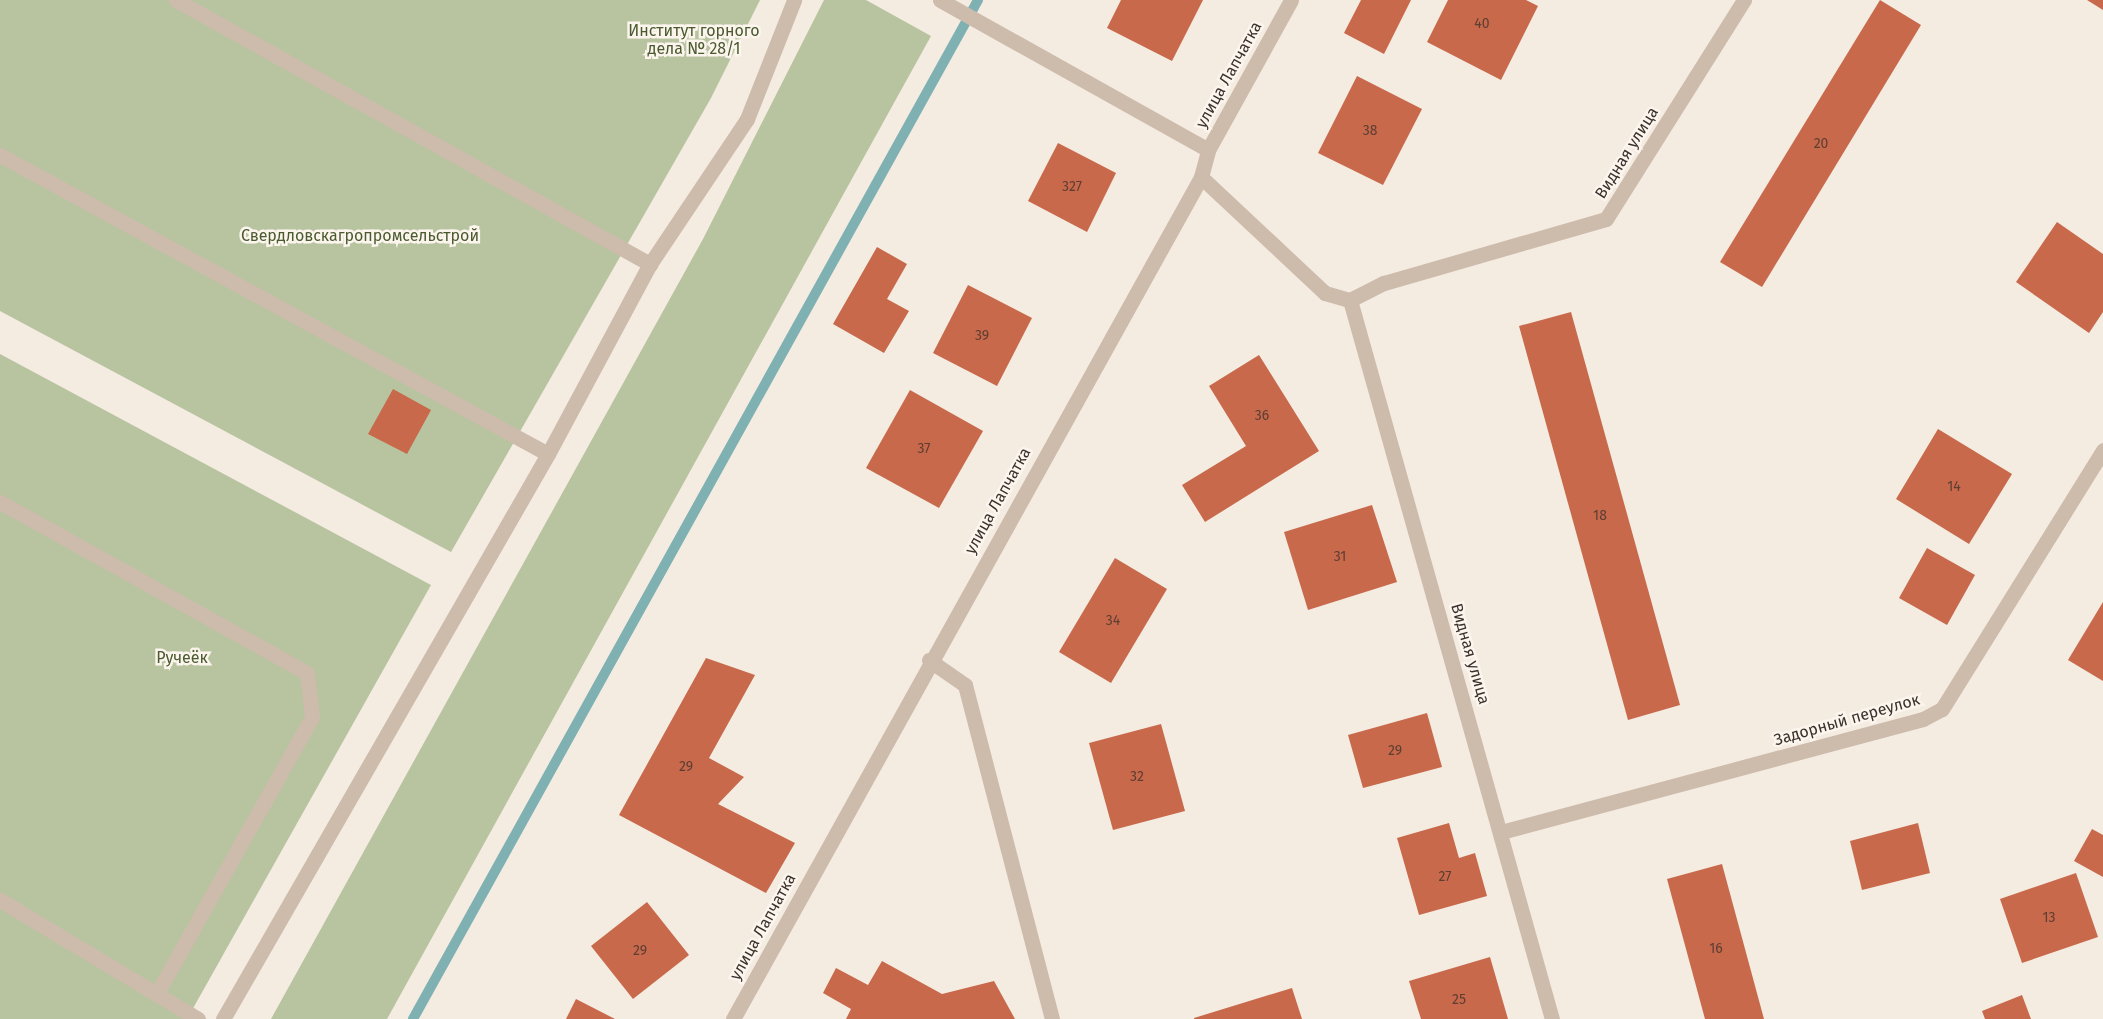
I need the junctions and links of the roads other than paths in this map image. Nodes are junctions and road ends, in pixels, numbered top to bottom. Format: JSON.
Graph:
{"nodes":[{"id":1,"x":176,"y":0,"type":"edge"},
{"id":2,"x":794,"y":0,"type":"edge"},
{"id":3,"x":940,"y":0,"type":"edge"},
{"id":4,"x":1291,"y":0,"type":"edge"},
{"id":5,"x":1744,"y":0,"type":"edge"},
{"id":6,"x":1208,"y":150,"type":"junction"},
{"id":7,"x":0,"y":155,"type":"edge"},
{"id":8,"x":1201,"y":177,"type":"junction"},
{"id":9,"x":650,"y":264,"type":"junction"},
{"id":10,"x":1350,"y":300,"type":"junction"},
{"id":11,"x":2103,"y":450,"type":"edge"},
{"id":12,"x":548,"y":454,"type":"junction"},
{"id":13,"x":0,"y":501,"type":"edge"},
{"id":14,"x":929,"y":660,"type":"junction"},
{"id":15,"x":1501,"y":832,"type":"junction"},
{"id":16,"x":0,"y":900,"type":"edge"},
{"id":17,"x":157,"y":993,"type":"junction"},
{"id":18,"x":198,"y":1019,"type":"edge"},
{"id":19,"x":223,"y":1019,"type":"edge"},
{"id":20,"x":733,"y":1019,"type":"edge"},
{"id":21,"x":1052,"y":1019,"type":"edge"},
{"id":22,"x":1552,"y":1019,"type":"edge"}],
"edges":[{"from":1,"to":9,"type":"street"},
{"from":2,"to":9,"type":"street"},
{"from":3,"to":6,"type":"street"},
{"from":4,"to":6,"type":"street","name":"улица Лапчатка"},
{"from":5,"to":10,"type":"street","name":"Видная улица"},
{"from":6,"to":8,"type":"street","name":"улица Лапчатка"},
{"from":7,"to":12,"type":"street"},
{"from":8,"to":10,"type":"street"},
{"from":8,"to":14,"type":"street","name":"улица Лапчатка"},
{"from":9,"to":12,"type":"street"},
{"from":10,"to":15,"type":"street","name":"Видная улица"},
{"from":11,"to":15,"type":"street","name":"Задорный переулок"},
{"from":12,"to":19,"type":"street"},
{"from":13,"to":17,"type":"street"},
{"from":14,"to":20,"type":"street","name":"улица Лапчатка"},
{"from":14,"to":21,"type":"street"},
{"from":15,"to":22,"type":"street","name":"Видная улица"},
{"from":16,"to":17,"type":"street"},
{"from":17,"to":18,"type":"street"}]}
